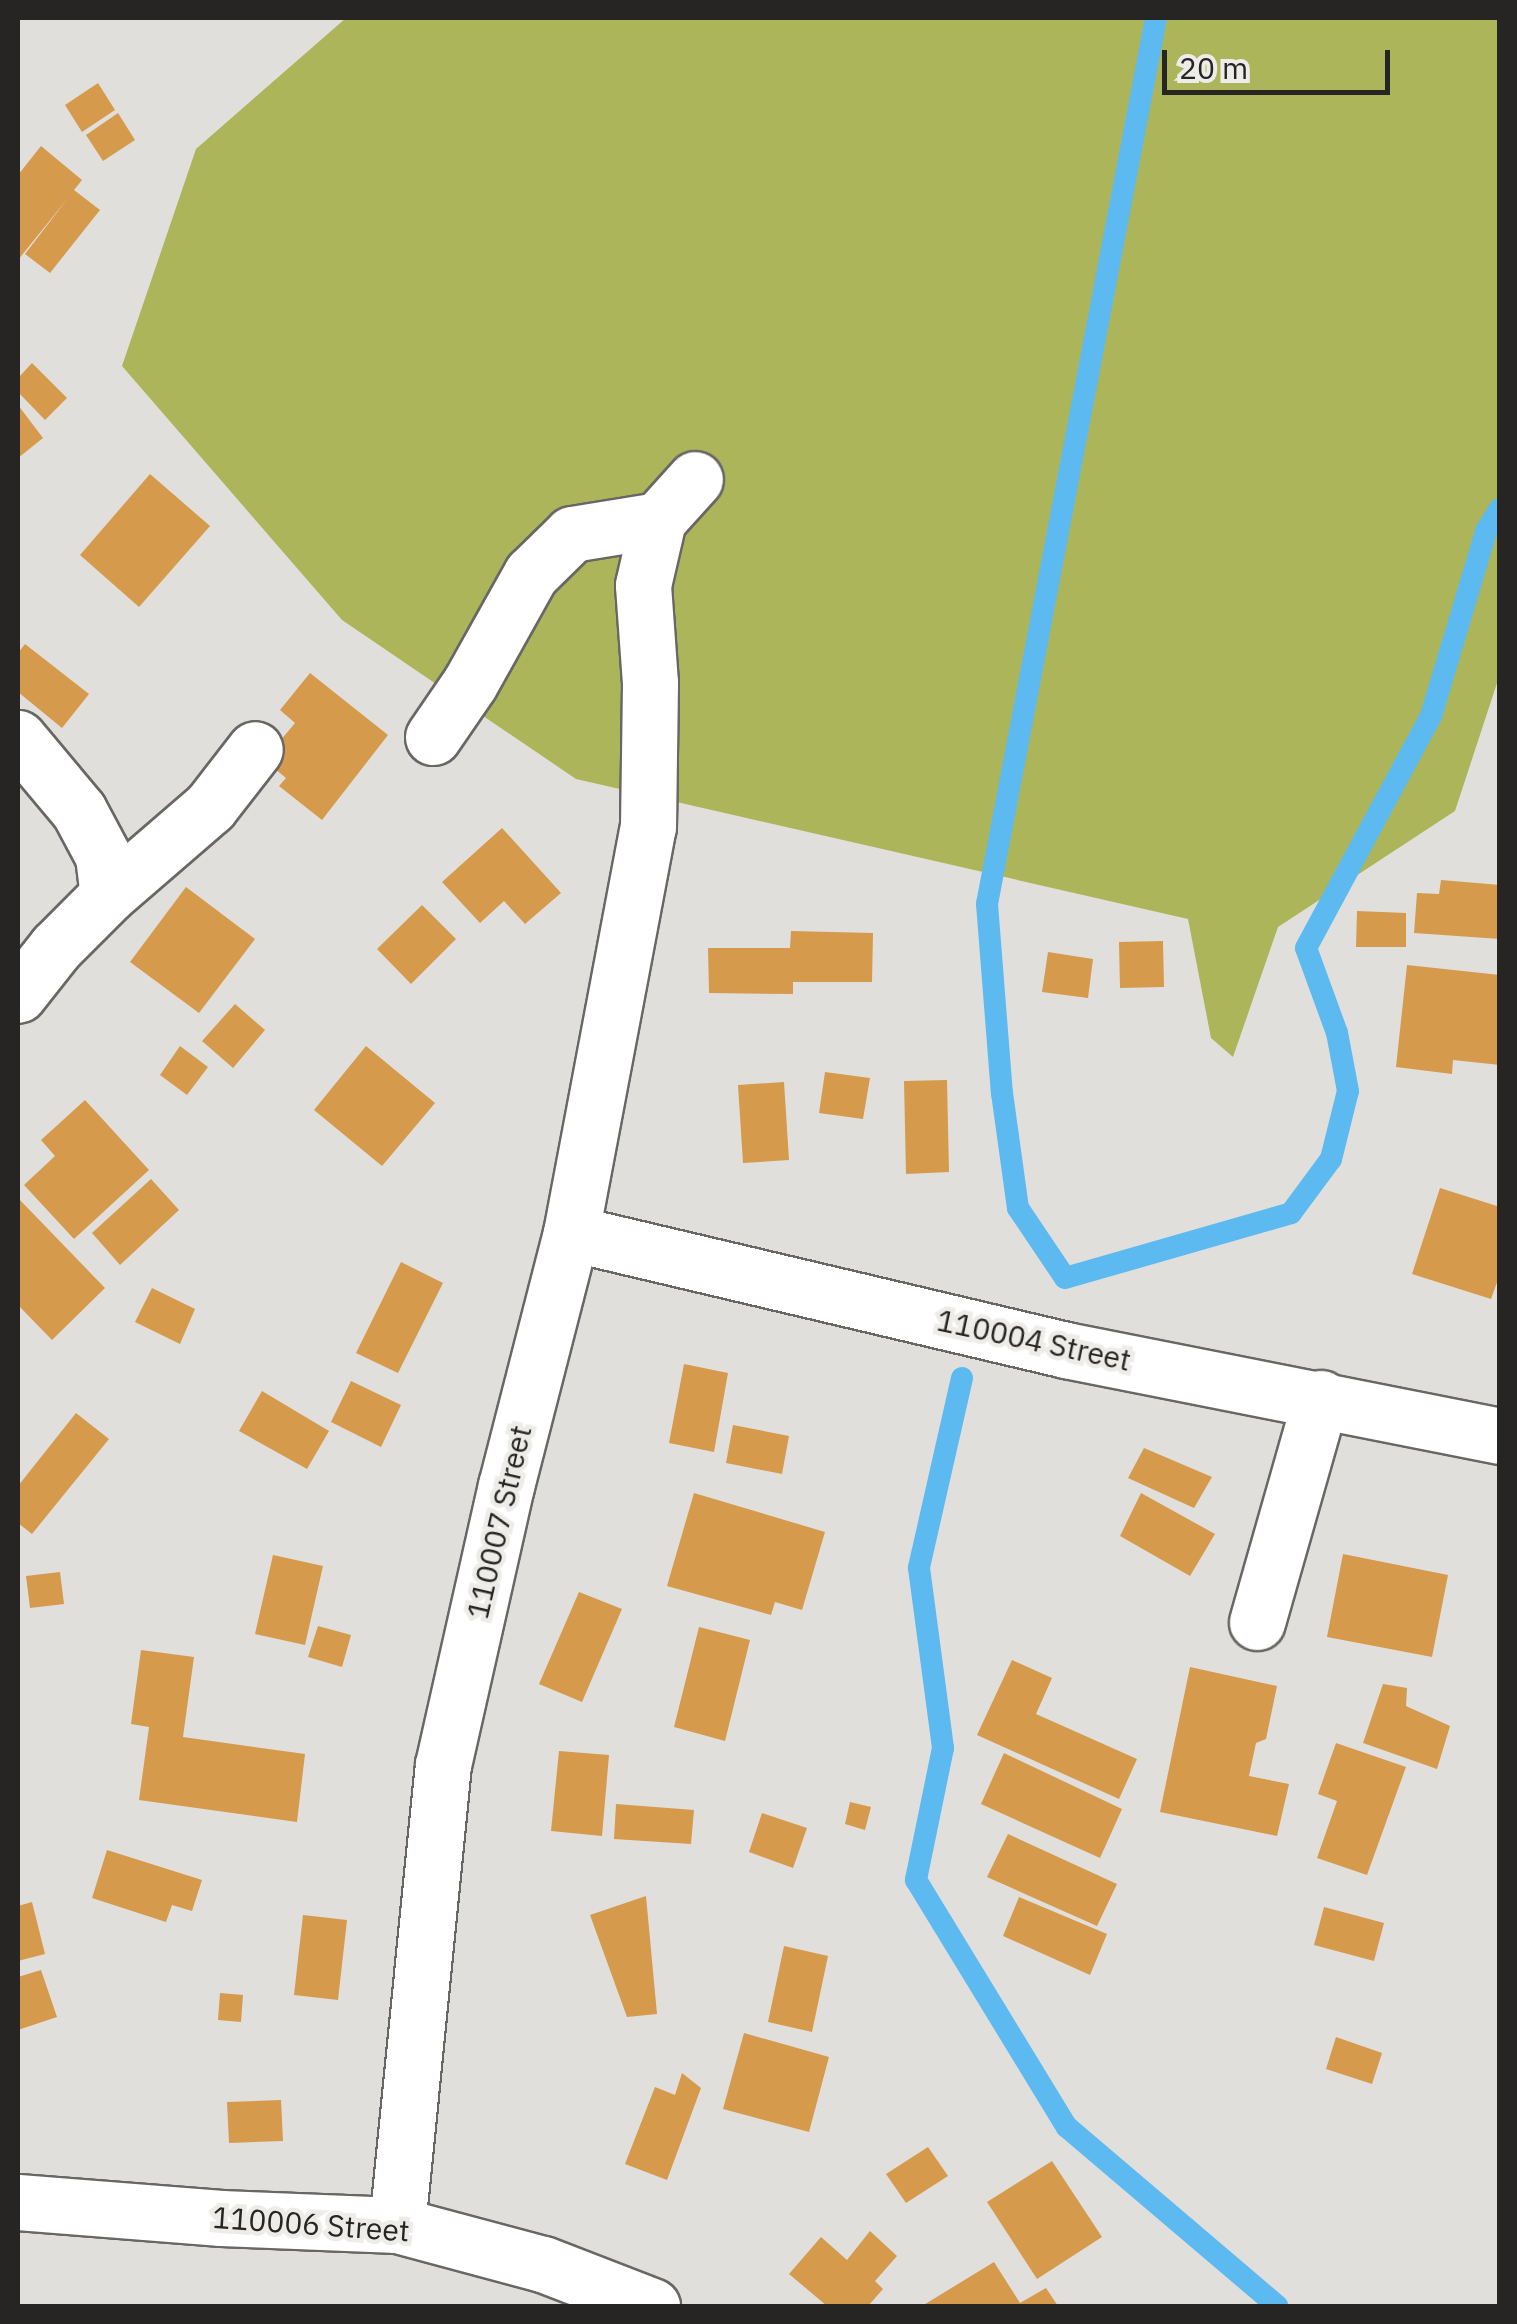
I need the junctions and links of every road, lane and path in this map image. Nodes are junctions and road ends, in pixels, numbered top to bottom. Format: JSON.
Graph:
{"nodes":[{"id":1,"x":695,"y":479,"type":"dead end"},
{"id":2,"x":658,"y":520,"type":"junction"},
{"id":3,"x":433,"y":737,"type":"dead end"},
{"id":4,"x":18,"y":738,"type":"edge"},
{"id":5,"x":255,"y":749,"type":"dead end"},
{"id":6,"x":108,"y":896,"type":"junction"},
{"id":7,"x":18,"y":996,"type":"edge"},
{"id":8,"x":571,"y":1232,"type":"junction"},
{"id":9,"x":1321,"y":1398,"type":"junction"},
{"id":10,"x":1500,"y":1436,"type":"edge"},
{"id":11,"x":1257,"y":1622,"type":"dead end"},
{"id":12,"x":18,"y":2202,"type":"edge"},
{"id":13,"x":397,"y":2225,"type":"junction"},
{"id":14,"x":652,"y":2306,"type":"edge"}],
"edges":[{"from":1,"to":2,"type":"street"},
{"from":2,"to":3,"type":"street"},
{"from":2,"to":8,"type":"street","name":"110007 Street"},
{"from":4,"to":6,"type":"street"},
{"from":5,"to":6,"type":"street"},
{"from":6,"to":7,"type":"street"},
{"from":8,"to":9,"type":"street","name":"110004 Street"},
{"from":8,"to":13,"type":"street","name":"110007 Street"},
{"from":9,"to":10,"type":"street","name":"110004 Street"},
{"from":9,"to":11,"type":"street"},
{"from":12,"to":13,"type":"street","name":"110006 Street"},
{"from":13,"to":14,"type":"street","name":"110006 Street"}]}
